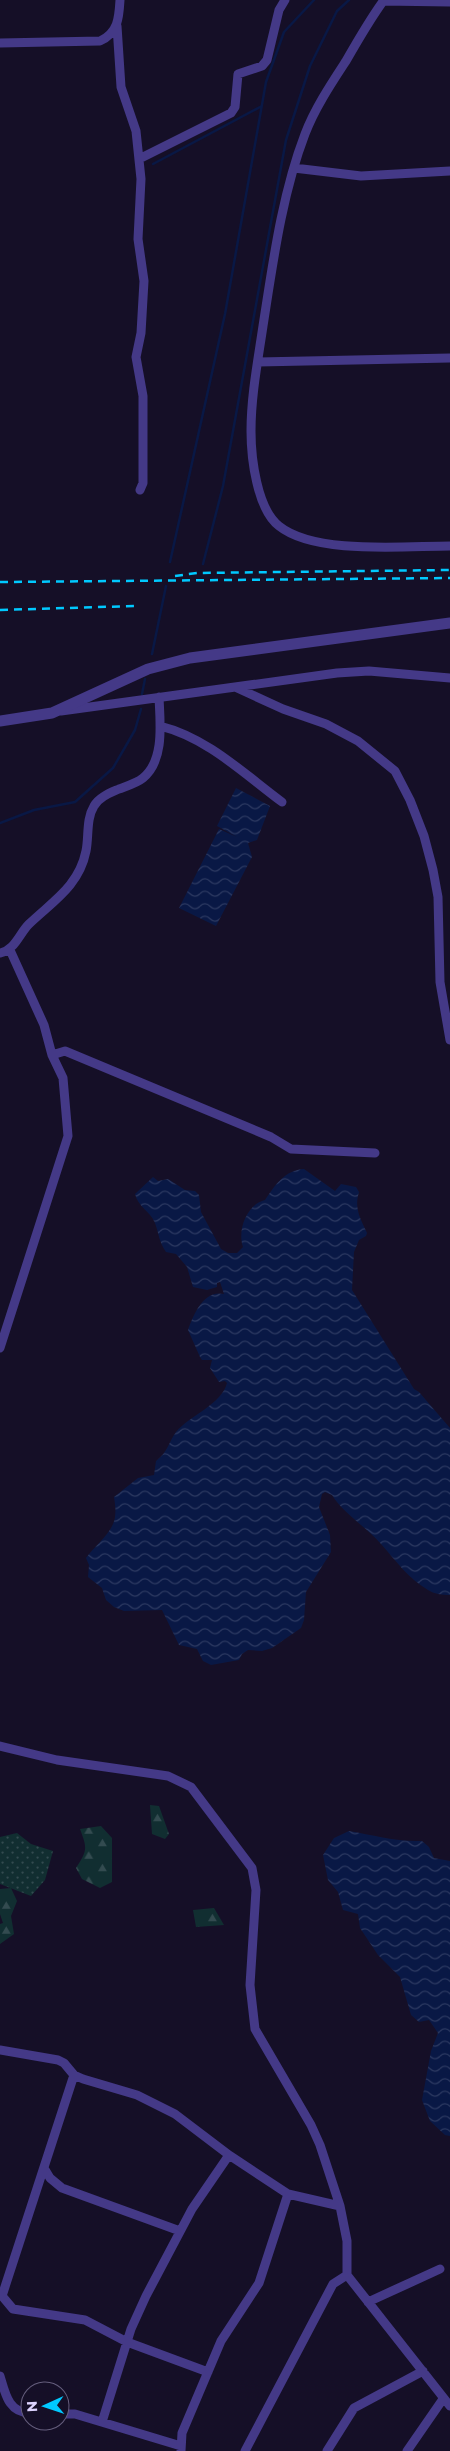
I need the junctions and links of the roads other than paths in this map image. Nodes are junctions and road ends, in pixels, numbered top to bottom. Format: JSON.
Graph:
{"nodes":[{"id":1,"x":120,"y":0,"type":"edge"},
{"id":2,"x":285,"y":0,"type":"edge"},
{"id":3,"x":384,"y":0,"type":"edge"},
{"id":4,"x":450,"y":2,"type":"edge"},
{"id":5,"x":117,"y":26,"type":"junction"},
{"id":6,"x":0,"y":42,"type":"edge"},
{"id":7,"x":139,"y":159,"type":"junction"},
{"id":8,"x":294,"y":168,"type":"junction"},
{"id":9,"x":450,"y":171,"type":"edge"},
{"id":10,"x":450,"y":358,"type":"edge"},
{"id":11,"x":258,"y":362,"type":"junction"},
{"id":12,"x":140,"y":490,"type":"dead end"},
{"id":13,"x":450,"y":546,"type":"edge"},
{"id":14,"x":450,"y":623,"type":"edge"},
{"id":15,"x":450,"y":678,"type":"edge"},
{"id":16,"x":235,"y":687,"type":"junction"},
{"id":17,"x":159,"y":697,"type":"junction"},
{"id":18,"x":52,"y":713,"type":"junction"},
{"id":19,"x":0,"y":721,"type":"edge"},
{"id":20,"x":160,"y":726,"type":"junction"},
{"id":21,"x":282,"y":802,"type":"dead end"},
{"id":22,"x":10,"y":950,"type":"junction"},
{"id":23,"x":0,"y":953,"type":"edge"},
{"id":24,"x":450,"y":1040,"type":"edge"},
{"id":25,"x":52,"y":1055,"type":"junction"},
{"id":26,"x":376,"y":1153,"type":"dead end"},
{"id":27,"x":0,"y":1348,"type":"edge"},
{"id":28,"x":0,"y":1746,"type":"edge"},
{"id":29,"x":0,"y":2050,"type":"edge"},
{"id":30,"x":74,"y":2075,"type":"junction"},
{"id":31,"x":229,"y":2155,"type":"junction"},
{"id":32,"x":44,"y":2168,"type":"junction"},
{"id":33,"x":288,"y":2194,"type":"junction"},
{"id":34,"x":340,"y":2206,"type":"junction"},
{"id":35,"x":180,"y":2231,"type":"junction"},
{"id":36,"x":440,"y":2269,"type":"dead end"},
{"id":37,"x":347,"y":2275,"type":"junction"},
{"id":38,"x":368,"y":2302,"type":"junction"},
{"id":39,"x":127,"y":2342,"type":"junction"},
{"id":40,"x":423,"y":2371,"type":"junction"},
{"id":41,"x":208,"y":2372,"type":"junction"},
{"id":42,"x":0,"y":2376,"type":"edge"},
{"id":43,"x":443,"y":2399,"type":"junction"},
{"id":44,"x":450,"y":2406,"type":"edge"},
{"id":45,"x":20,"y":2411,"type":"edge"},
{"id":46,"x":70,"y":2414,"type":"edge"},
{"id":47,"x":102,"y":2422,"type":"junction"},
{"id":48,"x":181,"y":2449,"type":"edge"},
{"id":49,"x":245,"y":2451,"type":"edge"},
{"id":50,"x":327,"y":2451,"type":"edge"},
{"id":51,"x":407,"y":2451,"type":"edge"}],
"edges":[{"from":1,"to":5,"type":"street"},
{"from":2,"to":7,"type":"street"},
{"from":3,"to":4,"type":"street"},
{"from":3,"to":8,"type":"street"},
{"from":5,"to":6,"type":"street"},
{"from":5,"to":7,"type":"street"},
{"from":7,"to":12,"type":"street"},
{"from":8,"to":9,"type":"street"},
{"from":8,"to":11,"type":"street"},
{"from":10,"to":11,"type":"street"},
{"from":11,"to":13,"type":"street"},
{"from":14,"to":18,"type":"street"},
{"from":15,"to":16,"type":"street"},
{"from":16,"to":17,"type":"street"},
{"from":16,"to":24,"type":"street"},
{"from":17,"to":18,"type":"street"},
{"from":17,"to":20,"type":"street"},
{"from":18,"to":19,"type":"street"},
{"from":20,"to":21,"type":"street"},
{"from":20,"to":22,"type":"street"},
{"from":22,"to":23,"type":"street"},
{"from":22,"to":25,"type":"street"},
{"from":25,"to":26,"type":"street"},
{"from":25,"to":27,"type":"street"},
{"from":28,"to":34,"type":"street"},
{"from":29,"to":30,"type":"street"},
{"from":30,"to":31,"type":"street"},
{"from":30,"to":32,"type":"street"},
{"from":31,"to":33,"type":"street"},
{"from":31,"to":35,"type":"street"},
{"from":32,"to":35,"type":"street"},
{"from":32,"to":39,"type":"street"},
{"from":33,"to":34,"type":"street"},
{"from":33,"to":41,"type":"street"},
{"from":34,"to":37,"type":"street"},
{"from":35,"to":39,"type":"street"},
{"from":36,"to":38,"type":"street"},
{"from":37,"to":38,"type":"street"},
{"from":37,"to":49,"type":"street"},
{"from":38,"to":40,"type":"street"},
{"from":39,"to":41,"type":"street"},
{"from":39,"to":47,"type":"street"},
{"from":40,"to":43,"type":"street"},
{"from":40,"to":50,"type":"street"},
{"from":41,"to":48,"type":"street"},
{"from":42,"to":45,"type":"street"},
{"from":43,"to":44,"type":"street"},
{"from":43,"to":51,"type":"street"},
{"from":46,"to":47,"type":"street"},
{"from":47,"to":48,"type":"street"}]}
